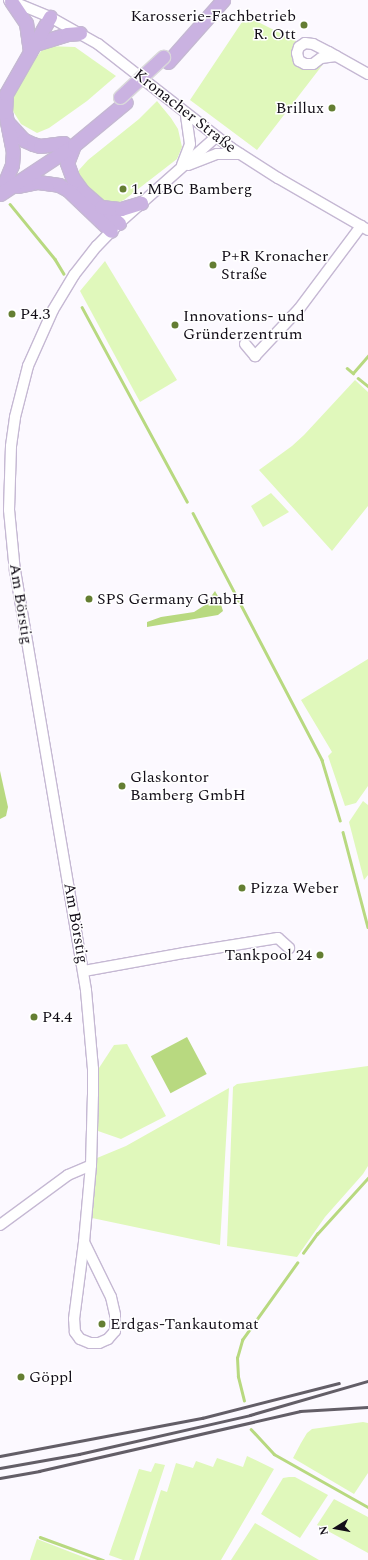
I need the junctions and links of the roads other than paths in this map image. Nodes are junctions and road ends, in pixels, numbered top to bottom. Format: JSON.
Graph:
{"nodes":[{"id":1,"x":9,"y":1,"type":"edge"},
{"id":2,"x":219,"y":1,"type":"edge"},
{"id":3,"x":50,"y":17,"type":"junction"},
{"id":4,"x":80,"y":33,"type":"junction"},
{"id":5,"x":33,"y":48,"type":"junction"},
{"id":6,"x":336,"y":56,"type":"dead end"},
{"id":7,"x":368,"y":74,"type":"edge"},
{"id":8,"x":186,"y":114,"type":"junction"},
{"id":9,"x":7,"y":122,"type":"junction"},
{"id":10,"x":216,"y":137,"type":"junction"},
{"id":11,"x":69,"y":144,"type":"junction"},
{"id":12,"x":240,"y":154,"type":"junction"},
{"id":13,"x":181,"y":168,"type":"junction"},
{"id":14,"x":6,"y":185,"type":"edge"},
{"id":15,"x":0,"y":194,"type":"edge"},
{"id":16,"x":142,"y":203,"type":"junction"},
{"id":17,"x":100,"y":207,"type":"junction"},
{"id":18,"x":115,"y":227,"type":"junction"},
{"id":19,"x":365,"y":228,"type":"edge"},
{"id":20,"x":245,"y":344,"type":"dead end"},
{"id":21,"x":289,"y":948,"type":"dead end"},
{"id":22,"x":84,"y":971,"type":"junction"},
{"id":23,"x":91,"y":1165,"type":"junction"},
{"id":24,"x":0,"y":1225,"type":"edge"},
{"id":25,"x":84,"y":1242,"type":"junction"}],
"edges":[{"from":1,"to":3,"type":"street","name":"Kronacher Straße"},
{"from":1,"to":5,"type":"main road"},
{"from":2,"to":11,"type":"main road"},
{"from":3,"to":4,"type":"street","name":"Kronacher Straße"},
{"from":3,"to":5,"type":"main road"},
{"from":4,"to":5,"type":"main road"},
{"from":4,"to":8,"type":"street","name":"Kronacher Straße"},
{"from":5,"to":9,"type":"main road"},
{"from":6,"to":7,"type":"street"},
{"from":8,"to":10,"type":"street","name":"Kronacher Straße"},
{"from":8,"to":13,"type":"street"},
{"from":9,"to":11,"type":"main road"},
{"from":9,"to":14,"type":"main road"},
{"from":10,"to":12,"type":"street","name":"Kronacher Straße"},
{"from":10,"to":13,"type":"street","name":"Am Börstig"},
{"from":11,"to":14,"type":"main road"},
{"from":11,"to":17,"type":"main road"},
{"from":12,"to":13,"type":"street"},
{"from":12,"to":19,"type":"street","name":"Kronacher Straße"},
{"from":13,"to":16,"type":"street","name":"Am Börstig"},
{"from":14,"to":15,"type":"main road"},
{"from":14,"to":18,"type":"main road"},
{"from":16,"to":17,"type":"main road"},
{"from":16,"to":18,"type":"street","name":"Am Börstig"},
{"from":17,"to":18,"type":"main road"},
{"from":18,"to":22,"type":"street","name":"Am Börstig"},
{"from":19,"to":20,"type":"street","name":"Kronacher Straße"},
{"from":21,"to":22,"type":"street","name":"Am Börstig"},
{"from":22,"to":23,"type":"street","name":"Am Börstig"},
{"from":23,"to":24,"type":"street"},
{"from":23,"to":25,"type":"street","name":"Am Börstig"},
{"from":25,"to":25,"type":"street","name":"Am Börstig"}]}
